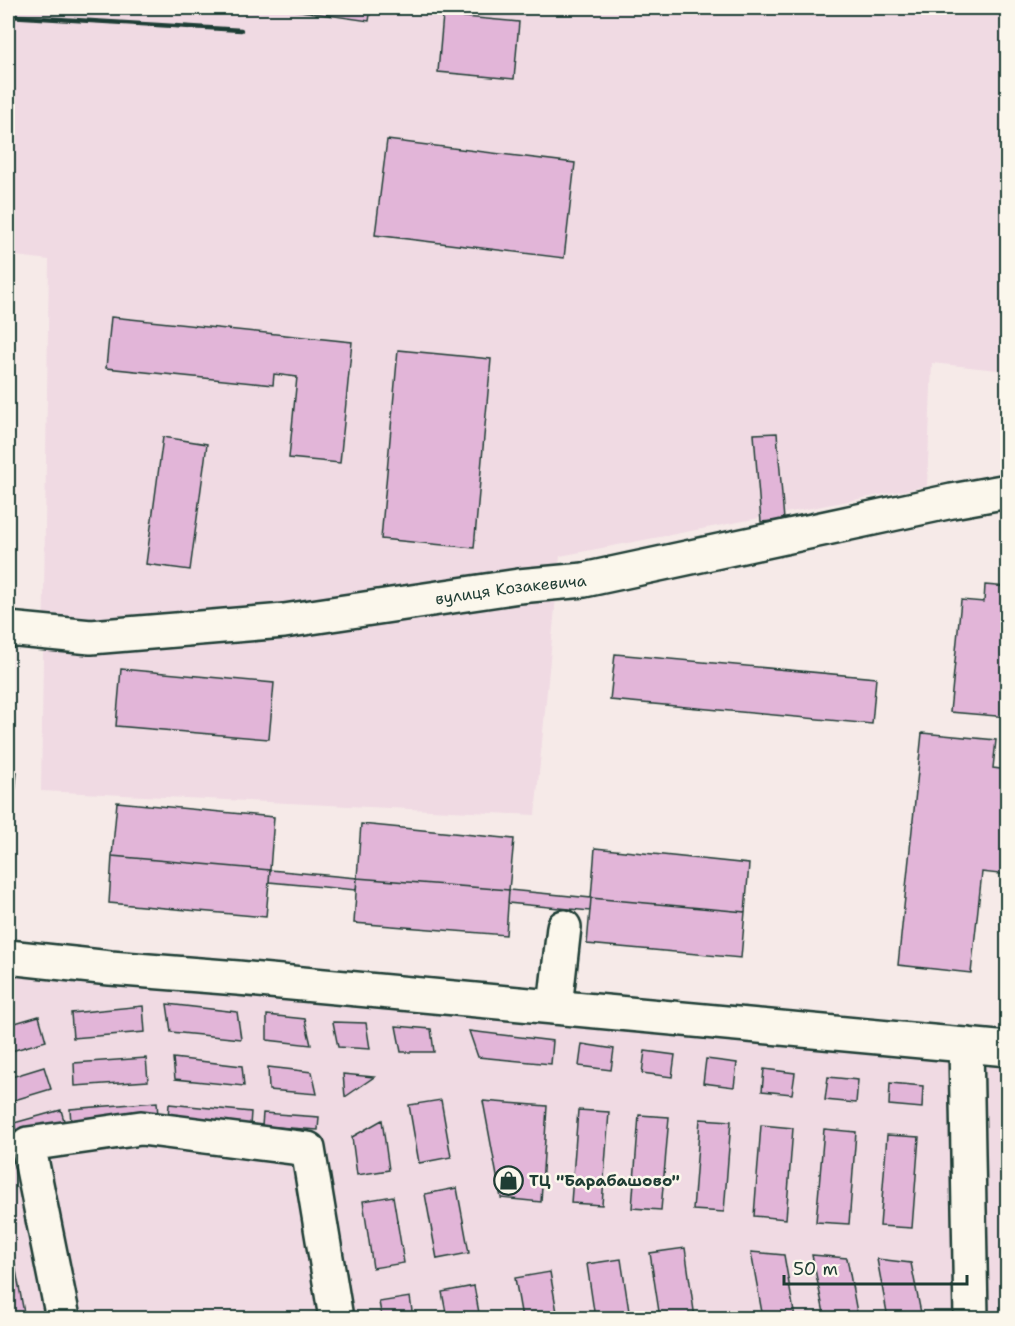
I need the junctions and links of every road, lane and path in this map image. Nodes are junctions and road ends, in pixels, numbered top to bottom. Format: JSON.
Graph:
{"nodes":[{"id":1,"x":1008,"y":491,"type":"edge"},
{"id":2,"x":8,"y":629,"type":"edge"},
{"id":3,"x":564,"y":927,"type":"dead end"},
{"id":4,"x":8,"y":957,"type":"edge"},
{"id":5,"x":555,"y":1007,"type":"junction"},
{"id":6,"x":966,"y":1045,"type":"junction"},
{"id":7,"x":1008,"y":1049,"type":"edge"},
{"id":8,"x":63,"y":1318,"type":"edge"},
{"id":9,"x":336,"y":1318,"type":"edge"},
{"id":10,"x":971,"y":1318,"type":"edge"}],
"edges":[{"from":1,"to":2,"type":"street","name":"вулиця Козакевича"},
{"from":3,"to":5,"type":"street"},
{"from":4,"to":5,"type":"street"},
{"from":5,"to":6,"type":"street"},
{"from":6,"to":7,"type":"street"},
{"from":6,"to":10,"type":"street"},
{"from":8,"to":9,"type":"street"}]}
